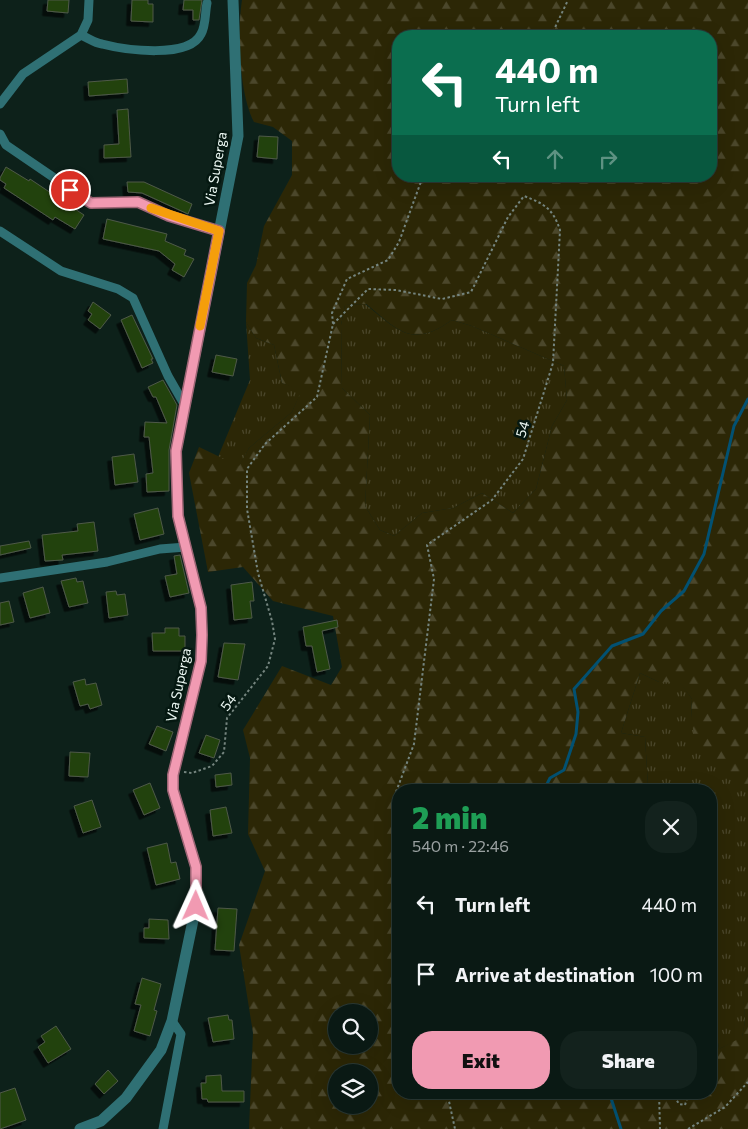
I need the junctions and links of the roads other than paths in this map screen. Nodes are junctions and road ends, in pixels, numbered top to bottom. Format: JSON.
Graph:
{"nodes":[{"id":1,"x":89,"y":0,"type":"edge"},
{"id":2,"x":233,"y":0,"type":"edge"},
{"id":3,"x":207,"y":3,"type":"dead end"},
{"id":4,"x":81,"y":35,"type":"junction"},
{"id":5,"x":0,"y":104,"type":"edge"},
{"id":6,"x":0,"y":134,"type":"edge"},
{"id":7,"x":0,"y":231,"type":"edge"},
{"id":8,"x":219,"y":231,"type":"junction"},
{"id":9,"x":184,"y":404,"type":"junction"},
{"id":10,"x":186,"y":547,"type":"junction"},
{"id":11,"x":0,"y":578,"type":"edge"},
{"id":12,"x":172,"y":1021,"type":"junction"},
{"id":13,"x":80,"y":1129,"type":"edge"},
{"id":14,"x":163,"y":1129,"type":"edge"}],
"edges":[{"from":1,"to":4,"type":"street"},
{"from":2,"to":8,"type":"street","name":"Via Superga"},
{"from":3,"to":4,"type":"street"},
{"from":4,"to":5,"type":"street"},
{"from":6,"to":8,"type":"street"},
{"from":7,"to":9,"type":"street"},
{"from":8,"to":9,"type":"street","name":"Via Superga"},
{"from":9,"to":10,"type":"street","name":"Via Superga"},
{"from":10,"to":11,"type":"street"},
{"from":10,"to":12,"type":"street","name":"Via Superga"},
{"from":12,"to":13,"type":"street","name":"Via Superga"},
{"from":12,"to":14,"type":"street"}]}
